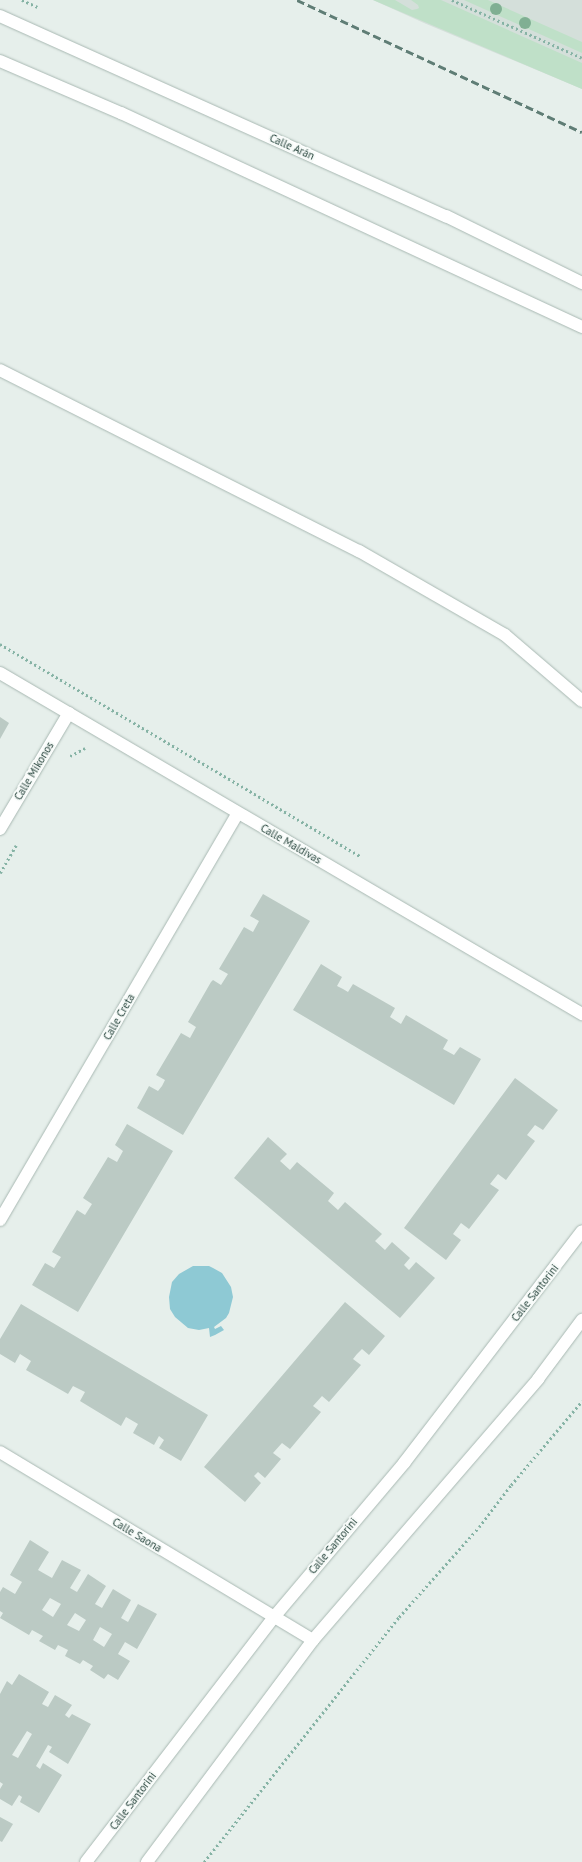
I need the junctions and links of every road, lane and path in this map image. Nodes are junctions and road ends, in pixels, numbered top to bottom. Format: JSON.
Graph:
{"nodes":[{"id":1,"x":452,"y":0,"type":"edge"},
{"id":2,"x":0,"y":16,"type":"edge"},
{"id":3,"x":582,"y":58,"type":"edge"},
{"id":4,"x":0,"y":60,"type":"edge"},
{"id":5,"x":582,"y":283,"type":"edge"},
{"id":6,"x":582,"y":327,"type":"edge"},
{"id":7,"x":0,"y":370,"type":"edge"},
{"id":8,"x":0,"y":644,"type":"edge"},
{"id":9,"x":0,"y":673,"type":"edge"},
{"id":10,"x":582,"y":701,"type":"edge"},
{"id":11,"x":69,"y":713,"type":"junction"},
{"id":12,"x":126,"y":718,"type":"junction"},
{"id":13,"x":112,"y":739,"type":"junction"},
{"id":14,"x":69,"y":758,"type":"dead end"},
{"id":15,"x":238,"y":813,"type":"junction"},
{"id":16,"x":0,"y":830,"type":"edge"},
{"id":17,"x":20,"y":840,"type":"dead end"},
{"id":18,"x":364,"y":859,"type":"dead end"},
{"id":19,"x":0,"y":872,"type":"edge"},
{"id":20,"x":582,"y":1014,"type":"edge"},
{"id":21,"x":0,"y":1220,"type":"edge"},
{"id":22,"x":582,"y":1231,"type":"edge"},
{"id":23,"x":582,"y":1320,"type":"edge"},
{"id":24,"x":582,"y":1401,"type":"edge"},
{"id":25,"x":0,"y":1452,"type":"edge"},
{"id":26,"x":274,"y":1617,"type":"junction"},
{"id":27,"x":313,"y":1640,"type":"junction"},
{"id":28,"x":86,"y":1862,"type":"edge"},
{"id":29,"x":147,"y":1862,"type":"edge"},
{"id":30,"x":204,"y":1862,"type":"edge"}],
"edges":[{"from":1,"to":3,"type":"path"},
{"from":2,"to":5,"type":"street","name":"Calle Arán"},
{"from":4,"to":6,"type":"street"},
{"from":7,"to":10,"type":"street"},
{"from":8,"to":12,"type":"path"},
{"from":9,"to":11,"type":"street","name":"Calle Maldivas"},
{"from":11,"to":13,"type":"street","name":"Calle Maldivas"},
{"from":11,"to":16,"type":"street","name":"Calle Mikonos"},
{"from":12,"to":13,"type":"path"},
{"from":12,"to":18,"type":"path"},
{"from":13,"to":14,"type":"path"},
{"from":13,"to":15,"type":"street","name":"Calle Maldivas"},
{"from":15,"to":20,"type":"street","name":"Calle Maldivas"},
{"from":15,"to":21,"type":"street","name":"Calle Creta"},
{"from":17,"to":19,"type":"path"},
{"from":22,"to":26,"type":"street","name":"Calle Santorini"},
{"from":23,"to":27,"type":"street"},
{"from":24,"to":30,"type":"path"},
{"from":25,"to":26,"type":"street","name":"Calle Saona"},
{"from":26,"to":27,"type":"street","name":"Calle Saona"},
{"from":26,"to":28,"type":"street","name":"Calle Santorini"},
{"from":27,"to":29,"type":"street"}]}
